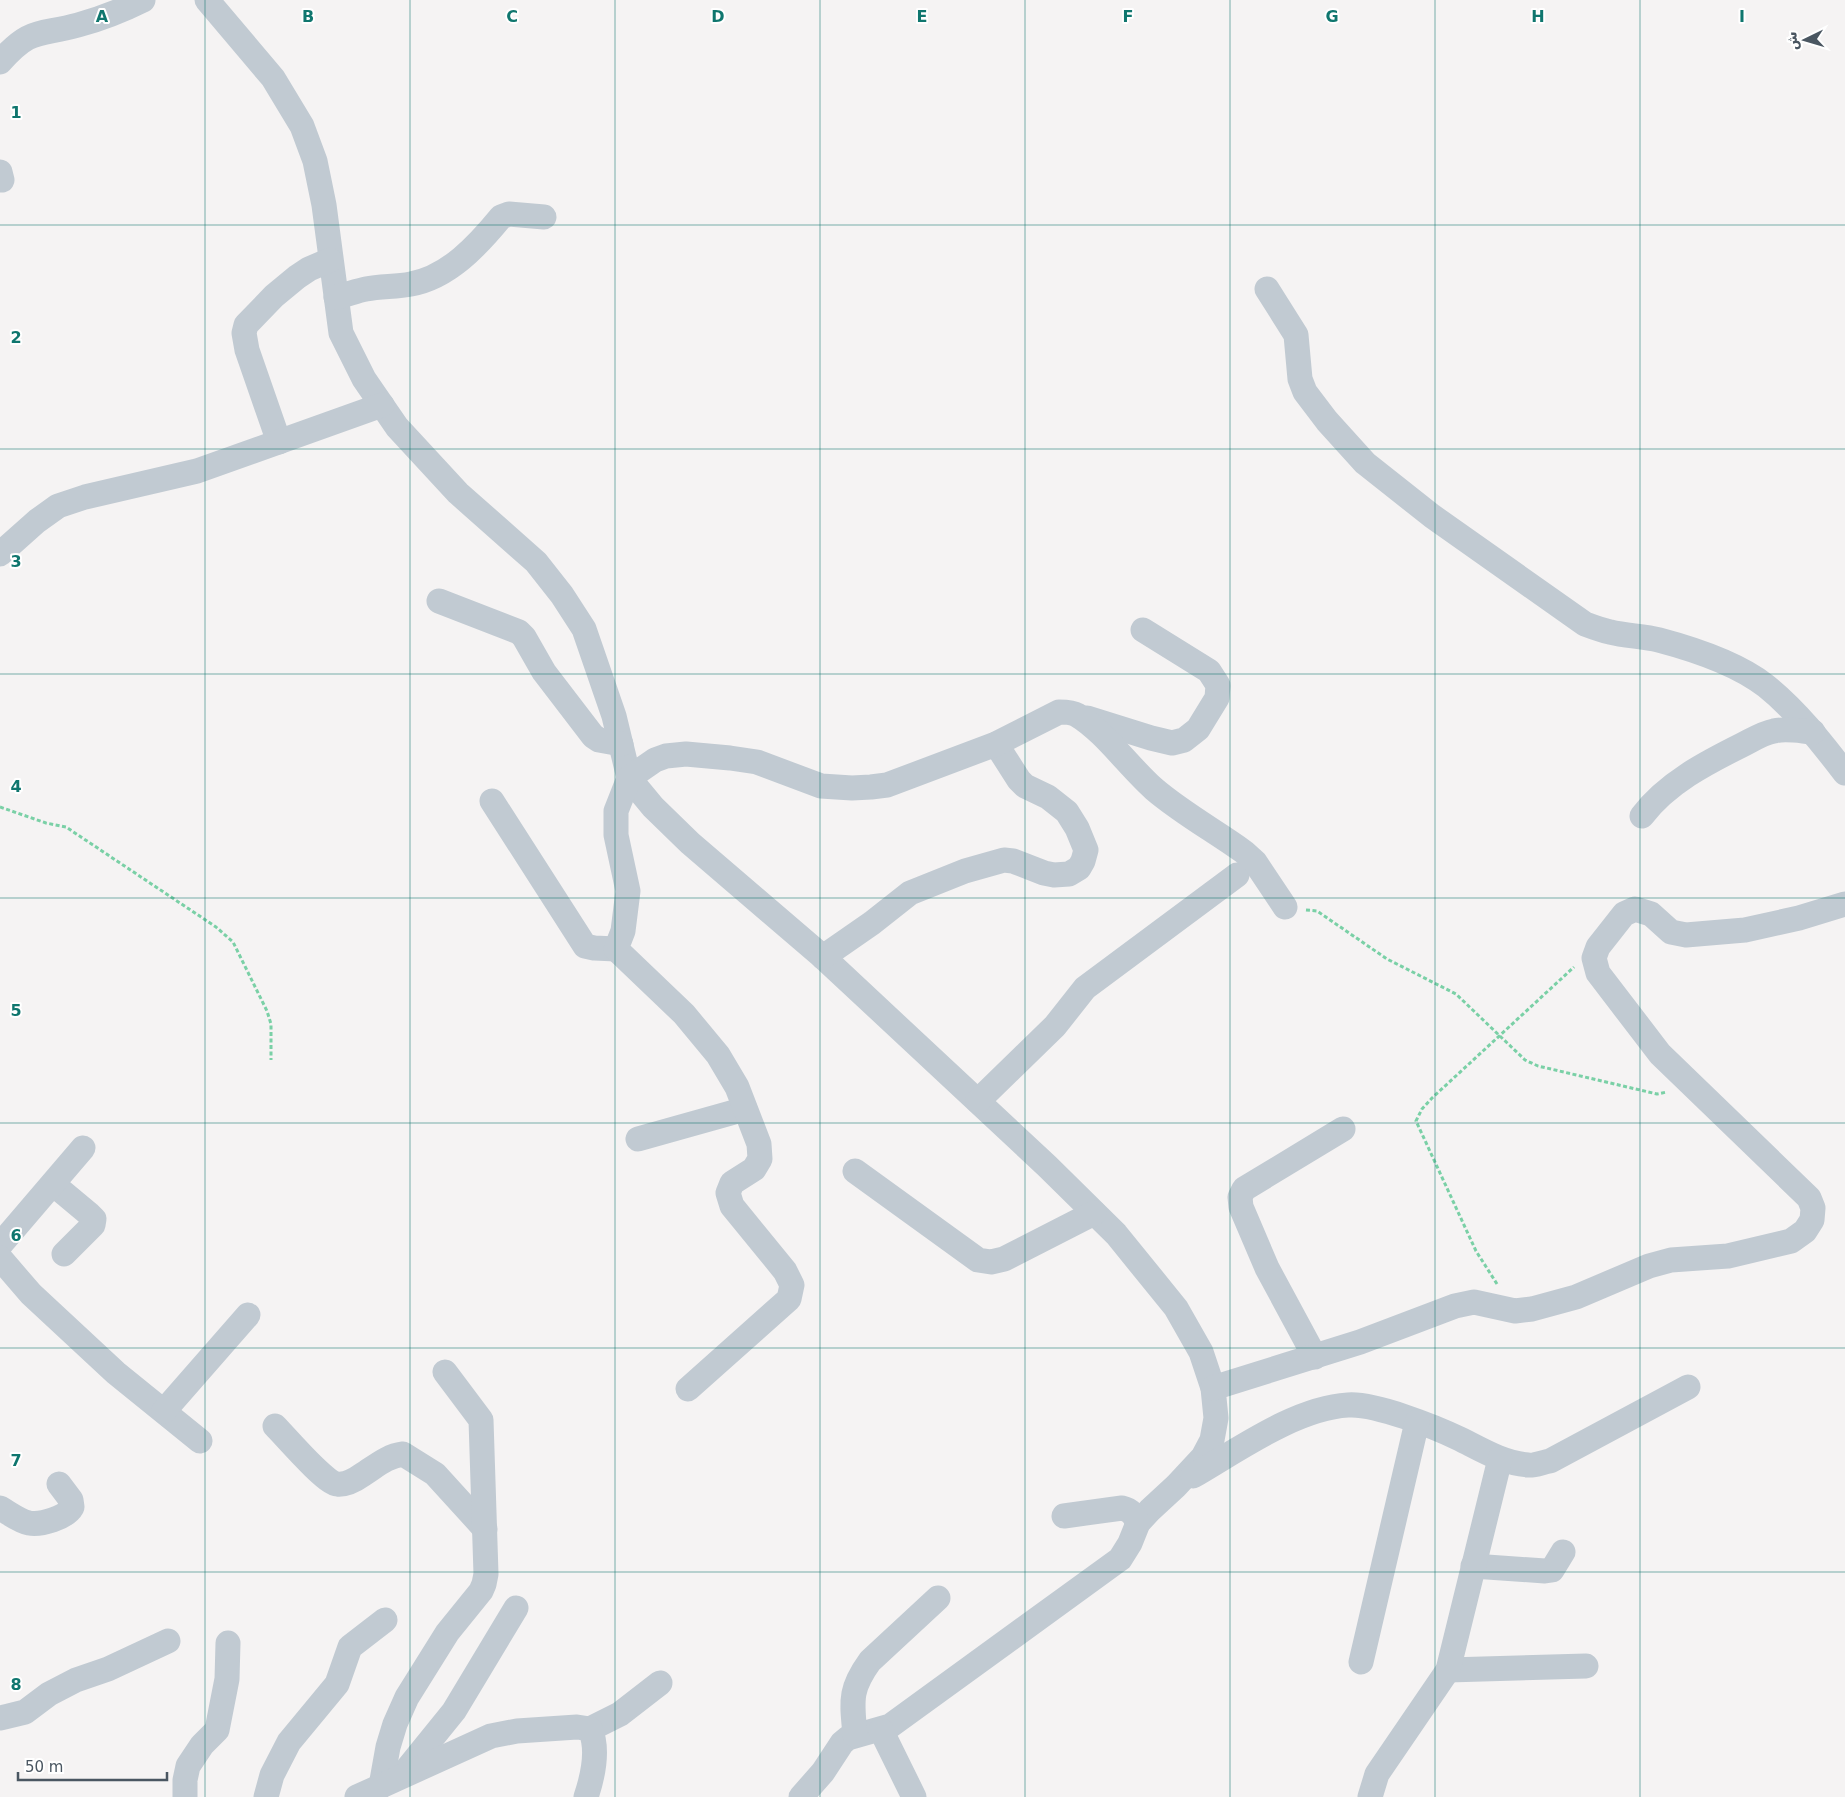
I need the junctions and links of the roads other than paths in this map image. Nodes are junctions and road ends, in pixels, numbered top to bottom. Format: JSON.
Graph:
{"nodes":[{"id":1,"x":143,"y":0,"type":"edge"},
{"id":2,"x":207,"y":0,"type":"edge"},
{"id":3,"x":0,"y":62,"type":"edge"},
{"id":4,"x":544,"y":217,"type":"dead end"},
{"id":5,"x":330,"y":260,"type":"junction"},
{"id":6,"x":1267,"y":289,"type":"dead end"},
{"id":7,"x":336,"y":297,"type":"junction"},
{"id":8,"x":382,"y":405,"type":"junction"},
{"id":9,"x":279,"y":442,"type":"junction"},
{"id":10,"x":0,"y":554,"type":"edge"},
{"id":11,"x":439,"y":601,"type":"dead end"},
{"id":12,"x":1144,"y":630,"type":"dead end"},
{"id":13,"x":1077,"y":715,"type":"junction"},
{"id":14,"x":1813,"y":732,"type":"junction"},
{"id":15,"x":621,"y":744,"type":"junction"},
{"id":16,"x":996,"y":744,"type":"junction"},
{"id":17,"x":1845,"y":773,"type":"edge"},
{"id":18,"x":629,"y":778,"type":"junction"},
{"id":19,"x":492,"y":801,"type":"dead end"},
{"id":20,"x":1642,"y":816,"type":"dead end"},
{"id":21,"x":1237,"y":875,"type":"dead end"},
{"id":22,"x":1845,"y":904,"type":"edge"},
{"id":23,"x":1286,"y":907,"type":"road end"},
{"id":24,"x":616,"y":949,"type":"junction"},
{"id":25,"x":824,"y":957,"type":"junction"},
{"id":26,"x":978,"y":1101,"type":"junction"},
{"id":27,"x":745,"y":1109,"type":"junction"},
{"id":28,"x":1342,"y":1129,"type":"dead end"},
{"id":29,"x":638,"y":1139,"type":"dead end"},
{"id":30,"x":83,"y":1148,"type":"dead end"},
{"id":31,"x":855,"y":1171,"type":"dead end"},
{"id":32,"x":53,"y":1184,"type":"junction"},
{"id":33,"x":1094,"y":1213,"type":"junction"},
{"id":34,"x":0,"y":1245,"type":"edge"},
{"id":35,"x":64,"y":1254,"type":"dead end"},
{"id":36,"x":0,"y":1258,"type":"edge"},
{"id":37,"x":248,"y":1315,"type":"dead end"},
{"id":38,"x":1315,"y":1357,"type":"junction"},
{"id":39,"x":445,"y":1372,"type":"dead end"},
{"id":40,"x":1688,"y":1387,"type":"dead end"},
{"id":41,"x":1213,"y":1388,"type":"junction"},
{"id":42,"x":688,"y":1389,"type":"dead end"},
{"id":43,"x":164,"y":1411,"type":"junction"},
{"id":44,"x":1417,"y":1422,"type":"junction"},
{"id":45,"x":275,"y":1426,"type":"dead end"},
{"id":46,"x":200,"y":1441,"type":"dead end"},
{"id":47,"x":1500,"y":1459,"type":"junction"},
{"id":48,"x":59,"y":1484,"type":"dead end"},
{"id":49,"x":1176,"y":1486,"type":"junction"},
{"id":50,"x":0,"y":1508,"type":"edge"},
{"id":51,"x":1064,"y":1516,"type":"dead end"},
{"id":52,"x":1138,"y":1523,"type":"junction"},
{"id":53,"x":485,"y":1529,"type":"junction"},
{"id":54,"x":1563,"y":1552,"type":"dead end"},
{"id":55,"x":1473,"y":1566,"type":"junction"},
{"id":56,"x":938,"y":1598,"type":"dead end"},
{"id":57,"x":516,"y":1608,"type":"dead end"},
{"id":58,"x":385,"y":1620,"type":"dead end"},
{"id":59,"x":168,"y":1641,"type":"dead end"},
{"id":60,"x":228,"y":1643,"type":"dead end"},
{"id":61,"x":1361,"y":1662,"type":"dead end"},
{"id":62,"x":1586,"y":1666,"type":"dead end"},
{"id":63,"x":1448,"y":1670,"type":"junction"},
{"id":64,"x":660,"y":1683,"type":"dead end"},
{"id":65,"x":0,"y":1718,"type":"edge"},
{"id":66,"x":590,"y":1729,"type":"junction"},
{"id":67,"x":882,"y":1730,"type":"junction"},
{"id":68,"x":855,"y":1735,"type":"junction"},
{"id":69,"x":391,"y":1781,"type":"junction"},
{"id":70,"x":185,"y":1797,"type":"edge"},
{"id":71,"x":266,"y":1797,"type":"edge"},
{"id":72,"x":358,"y":1797,"type":"edge"},
{"id":73,"x":586,"y":1797,"type":"edge"},
{"id":74,"x":801,"y":1797,"type":"edge"},
{"id":75,"x":914,"y":1797,"type":"edge"},
{"id":76,"x":1370,"y":1797,"type":"edge"}],
"edges":[{"from":1,"to":3,"type":"street"},
{"from":2,"to":5,"type":"street"},
{"from":4,"to":7,"type":"street"},
{"from":5,"to":7,"type":"street"},
{"from":5,"to":9,"type":"street"},
{"from":6,"to":14,"type":"street"},
{"from":7,"to":8,"type":"street"},
{"from":8,"to":9,"type":"street"},
{"from":8,"to":15,"type":"street"},
{"from":9,"to":10,"type":"street"},
{"from":11,"to":15,"type":"street"},
{"from":12,"to":13,"type":"street"},
{"from":13,"to":16,"type":"street"},
{"from":13,"to":23,"type":"street"},
{"from":14,"to":17,"type":"street"},
{"from":14,"to":20,"type":"street"},
{"from":15,"to":18,"type":"street"},
{"from":16,"to":18,"type":"street"},
{"from":16,"to":25,"type":"street"},
{"from":18,"to":24,"type":"street"},
{"from":18,"to":25,"type":"street"},
{"from":19,"to":24,"type":"street"},
{"from":21,"to":26,"type":"street"},
{"from":22,"to":38,"type":"street"},
{"from":24,"to":27,"type":"street"},
{"from":25,"to":26,"type":"street"},
{"from":26,"to":33,"type":"street"},
{"from":27,"to":29,"type":"street"},
{"from":27,"to":42,"type":"street"},
{"from":28,"to":38,"type":"street"},
{"from":30,"to":32,"type":"street"},
{"from":31,"to":33,"type":"street"},
{"from":32,"to":34,"type":"street"},
{"from":32,"to":35,"type":"street"},
{"from":33,"to":41,"type":"street"},
{"from":36,"to":43,"type":"street"},
{"from":37,"to":43,"type":"street"},
{"from":38,"to":41,"type":"street"},
{"from":39,"to":53,"type":"street"},
{"from":40,"to":47,"type":"street"},
{"from":41,"to":49,"type":"street"},
{"from":43,"to":46,"type":"street"},
{"from":44,"to":47,"type":"street"},
{"from":44,"to":49,"type":"street"},
{"from":44,"to":61,"type":"street"},
{"from":45,"to":53,"type":"street"},
{"from":47,"to":55,"type":"street"},
{"from":48,"to":50,"type":"street"},
{"from":49,"to":52,"type":"street"},
{"from":51,"to":52,"type":"street"},
{"from":52,"to":67,"type":"street"},
{"from":53,"to":69,"type":"street"},
{"from":54,"to":55,"type":"street"},
{"from":55,"to":63,"type":"street"},
{"from":56,"to":68,"type":"street"},
{"from":57,"to":69,"type":"street"},
{"from":58,"to":71,"type":"street"},
{"from":59,"to":65,"type":"street"},
{"from":60,"to":70,"type":"street"},
{"from":62,"to":63,"type":"street"},
{"from":63,"to":76,"type":"street"},
{"from":64,"to":66,"type":"street"},
{"from":66,"to":69,"type":"street"},
{"from":66,"to":73,"type":"street"},
{"from":67,"to":68,"type":"street"},
{"from":67,"to":75,"type":"street"},
{"from":68,"to":74,"type":"street"},
{"from":69,"to":72,"type":"street"}]}
